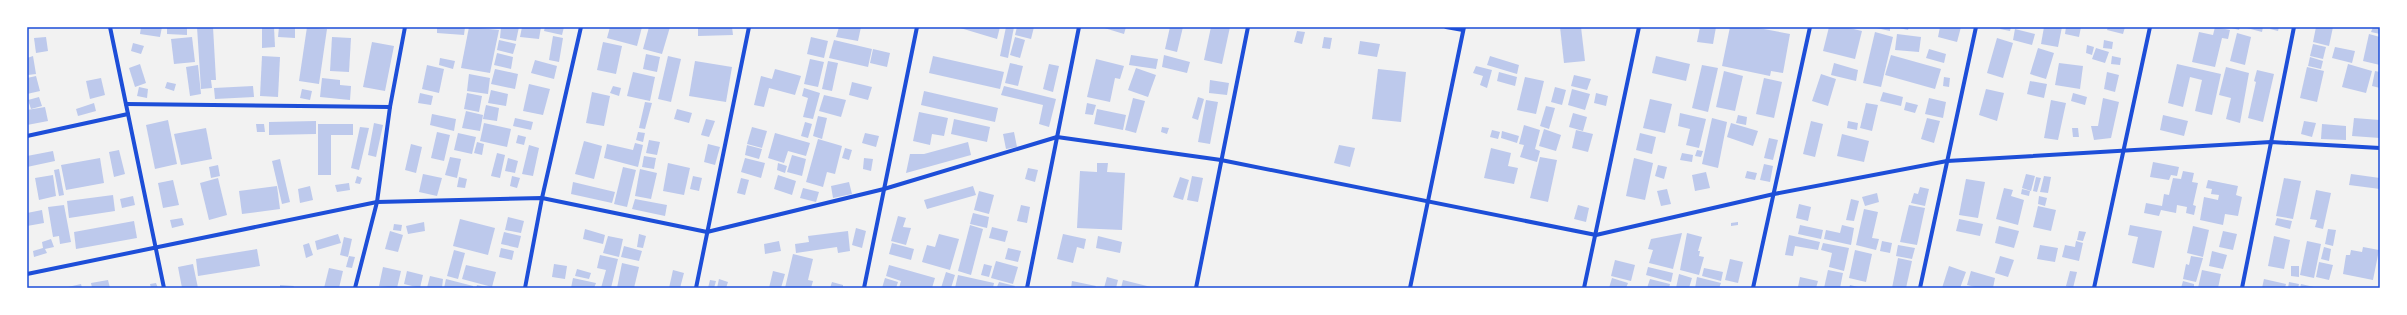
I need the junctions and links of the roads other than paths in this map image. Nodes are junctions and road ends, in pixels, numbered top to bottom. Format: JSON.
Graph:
{"nodes":[{"id":1,"x":110,"y":27,"type":"edge"},
{"id":2,"x":405,"y":27,"type":"edge"},
{"id":3,"x":581,"y":27,"type":"edge"},
{"id":4,"x":749,"y":27,"type":"edge"},
{"id":5,"x":917,"y":27,"type":"edge"},
{"id":6,"x":1079,"y":27,"type":"edge"},
{"id":7,"x":1248,"y":27,"type":"edge"},
{"id":8,"x":1446,"y":27,"type":"edge"},
{"id":9,"x":1639,"y":27,"type":"edge"},
{"id":10,"x":1810,"y":27,"type":"edge"},
{"id":11,"x":1976,"y":27,"type":"edge"},
{"id":12,"x":2150,"y":27,"type":"edge"},
{"id":13,"x":2294,"y":27,"type":"edge"},
{"id":14,"x":1464,"y":28,"type":"edge"},
{"id":15,"x":126,"y":104,"type":"junction"},
{"id":16,"x":390,"y":107,"type":"junction"},
{"id":17,"x":128,"y":114,"type":"junction"},
{"id":18,"x":27,"y":136,"type":"edge"},
{"id":19,"x":1057,"y":137,"type":"junction"},
{"id":20,"x":2271,"y":142,"type":"junction"},
{"id":21,"x":2380,"y":148,"type":"edge"},
{"id":22,"x":2123,"y":152,"type":"junction"},
{"id":23,"x":1221,"y":160,"type":"junction"},
{"id":24,"x":1947,"y":161,"type":"junction"},
{"id":25,"x":884,"y":190,"type":"junction"},
{"id":26,"x":1774,"y":194,"type":"junction"},
{"id":27,"x":542,"y":198,"type":"junction"},
{"id":28,"x":1428,"y":201,"type":"junction"},
{"id":29,"x":377,"y":202,"type":"junction"},
{"id":30,"x":707,"y":232,"type":"junction"},
{"id":31,"x":1596,"y":235,"type":"junction"},
{"id":32,"x":155,"y":246,"type":"junction"},
{"id":33,"x":27,"y":274,"type":"edge"},
{"id":34,"x":164,"y":288,"type":"edge"},
{"id":35,"x":356,"y":288,"type":"edge"},
{"id":36,"x":525,"y":288,"type":"edge"},
{"id":37,"x":696,"y":288,"type":"edge"},
{"id":38,"x":864,"y":288,"type":"edge"},
{"id":39,"x":1027,"y":288,"type":"edge"},
{"id":40,"x":1196,"y":288,"type":"edge"},
{"id":41,"x":1410,"y":288,"type":"edge"},
{"id":42,"x":1584,"y":288,"type":"edge"},
{"id":43,"x":1753,"y":288,"type":"edge"},
{"id":44,"x":1920,"y":288,"type":"edge"},
{"id":45,"x":2094,"y":288,"type":"edge"},
{"id":46,"x":2242,"y":288,"type":"edge"}],
"edges":[{"from":1,"to":15,"type":"street"},
{"from":2,"to":16,"type":"street"},
{"from":3,"to":27,"type":"street"},
{"from":4,"to":30,"type":"street"},
{"from":5,"to":25,"type":"street"},
{"from":6,"to":19,"type":"street"},
{"from":7,"to":23,"type":"street"},
{"from":8,"to":14,"type":"street"},
{"from":9,"to":31,"type":"street"},
{"from":10,"to":26,"type":"street"},
{"from":11,"to":24,"type":"street"},
{"from":12,"to":22,"type":"street"},
{"from":13,"to":20,"type":"street"},
{"from":14,"to":28,"type":"street"},
{"from":15,"to":16,"type":"street"},
{"from":15,"to":17,"type":"street"},
{"from":16,"to":29,"type":"street"},
{"from":17,"to":18,"type":"street"},
{"from":17,"to":32,"type":"street"},
{"from":19,"to":23,"type":"street"},
{"from":19,"to":25,"type":"street"},
{"from":19,"to":39,"type":"street"},
{"from":20,"to":21,"type":"street"},
{"from":20,"to":22,"type":"street"},
{"from":20,"to":46,"type":"street"},
{"from":22,"to":24,"type":"street"},
{"from":22,"to":45,"type":"street"},
{"from":23,"to":28,"type":"street"},
{"from":23,"to":40,"type":"street"},
{"from":24,"to":26,"type":"street"},
{"from":24,"to":44,"type":"street"},
{"from":25,"to":30,"type":"street"},
{"from":25,"to":38,"type":"street"},
{"from":26,"to":31,"type":"street"},
{"from":26,"to":43,"type":"street"},
{"from":27,"to":29,"type":"street"},
{"from":27,"to":30,"type":"street"},
{"from":27,"to":36,"type":"street"},
{"from":28,"to":31,"type":"street"},
{"from":28,"to":41,"type":"street"},
{"from":29,"to":32,"type":"street"},
{"from":29,"to":35,"type":"street"},
{"from":30,"to":37,"type":"street"},
{"from":31,"to":42,"type":"street"},
{"from":32,"to":33,"type":"street"},
{"from":32,"to":34,"type":"street"}]}
